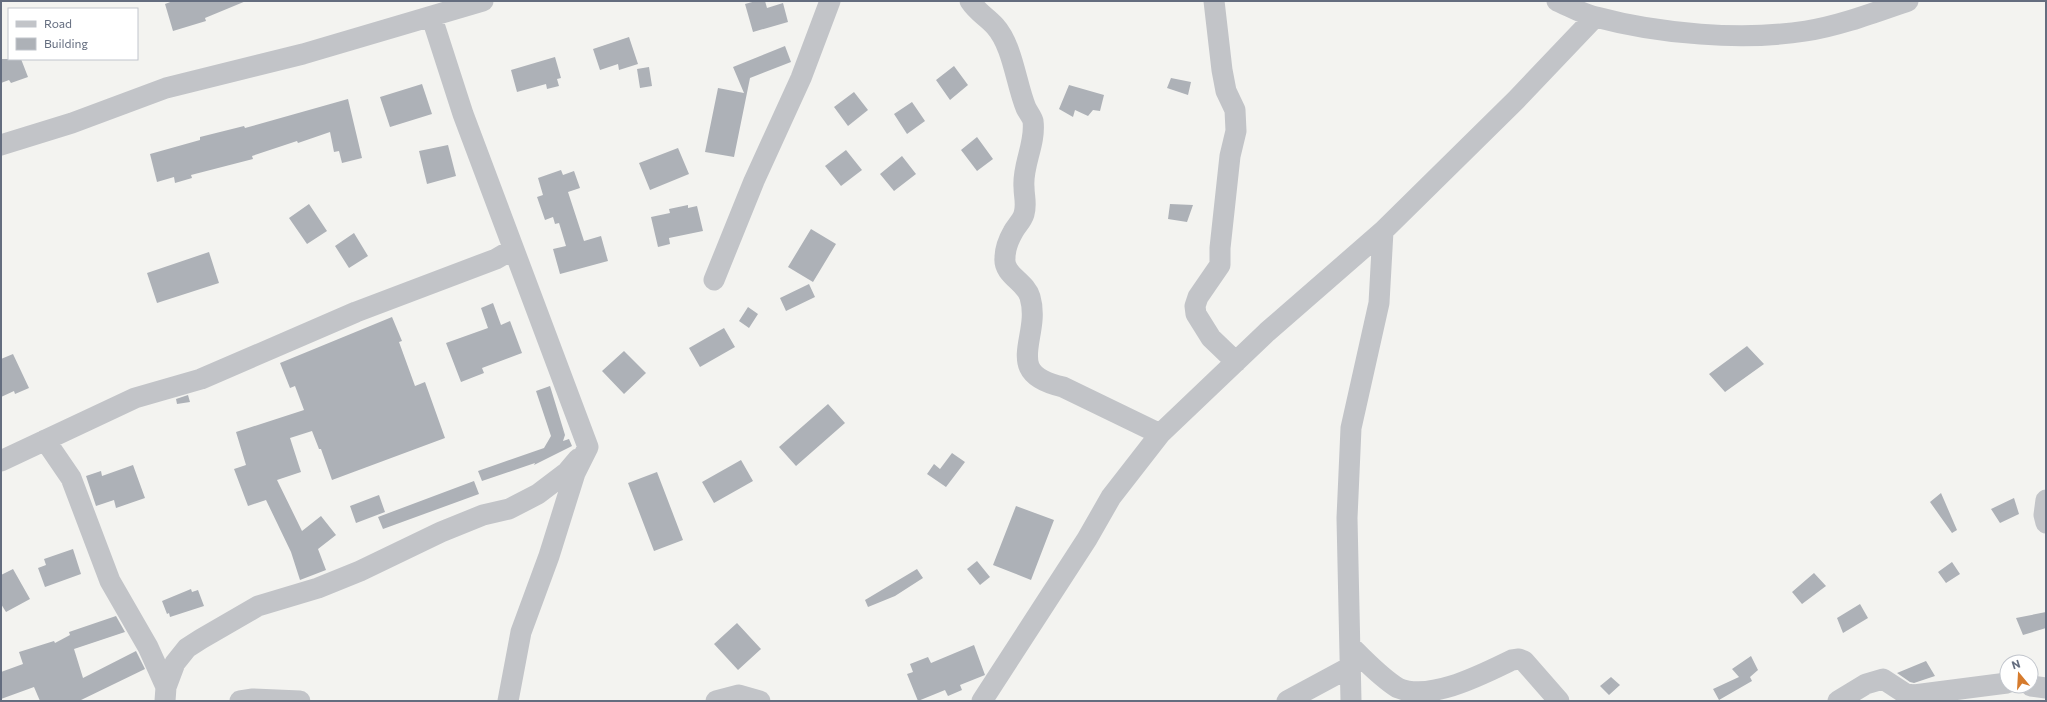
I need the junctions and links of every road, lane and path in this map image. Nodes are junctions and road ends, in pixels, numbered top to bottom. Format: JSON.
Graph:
{"nodes":[{"id":1,"x":483,"y":1,"type":"edge"},
{"id":2,"x":830,"y":1,"type":"edge"},
{"id":3,"x":970,"y":1,"type":"edge"},
{"id":4,"x":1214,"y":1,"type":"edge"},
{"id":5,"x":1557,"y":1,"type":"edge"},
{"id":6,"x":1908,"y":1,"type":"edge"},
{"id":7,"x":1595,"y":17,"type":"junction"},
{"id":8,"x":432,"y":18,"type":"junction"},
{"id":9,"x":1,"y":145,"type":"edge"},
{"id":10,"x":1382,"y":231,"type":"junction"},
{"id":11,"x":513,"y":249,"type":"junction"},
{"id":12,"x":714,"y":280,"type":"dead end"},
{"id":13,"x":1236,"y":362,"type":"junction"},
{"id":14,"x":1160,"y":434,"type":"junction"},
{"id":15,"x":45,"y":440,"type":"junction"},
{"id":16,"x":588,"y":447,"type":"junction"},
{"id":17,"x":1,"y":461,"type":"edge"},
{"id":18,"x":2046,"y":500,"type":"edge"},
{"id":19,"x":2046,"y":523,"type":"edge"},
{"id":20,"x":1350,"y":646,"type":"junction"},
{"id":21,"x":1350,"y":667,"type":"junction"},
{"id":22,"x":1999,"y":684,"type":"edge"},
{"id":23,"x":165,"y":694,"type":"edge"},
{"id":24,"x":240,"y":701,"type":"edge"},
{"id":25,"x":300,"y":701,"type":"edge"},
{"id":26,"x":508,"y":701,"type":"edge"},
{"id":27,"x":716,"y":701,"type":"edge"},
{"id":28,"x":760,"y":701,"type":"edge"},
{"id":29,"x":982,"y":701,"type":"edge"},
{"id":30,"x":1287,"y":701,"type":"edge"},
{"id":31,"x":1351,"y":701,"type":"edge"},
{"id":32,"x":1559,"y":701,"type":"edge"},
{"id":33,"x":1838,"y":701,"type":"edge"}],
"edges":[{"from":1,"to":8,"type":"street"},
{"from":2,"to":12,"type":"street"},
{"from":3,"to":14,"type":"street"},
{"from":4,"to":13,"type":"street"},
{"from":5,"to":7,"type":"street"},
{"from":6,"to":7,"type":"street"},
{"from":7,"to":10,"type":"street"},
{"from":8,"to":9,"type":"street"},
{"from":8,"to":11,"type":"street"},
{"from":10,"to":13,"type":"street"},
{"from":10,"to":20,"type":"street"},
{"from":11,"to":15,"type":"street"},
{"from":11,"to":16,"type":"street"},
{"from":13,"to":14,"type":"street"},
{"from":14,"to":29,"type":"street"},
{"from":15,"to":17,"type":"street"},
{"from":15,"to":23,"type":"street"},
{"from":16,"to":23,"type":"street"},
{"from":16,"to":26,"type":"street"},
{"from":18,"to":19,"type":"street"},
{"from":20,"to":21,"type":"street"},
{"from":20,"to":32,"type":"street"},
{"from":21,"to":30,"type":"street"},
{"from":21,"to":31,"type":"street"},
{"from":22,"to":33,"type":"street"},
{"from":24,"to":25,"type":"street"},
{"from":27,"to":28,"type":"street"}]}
